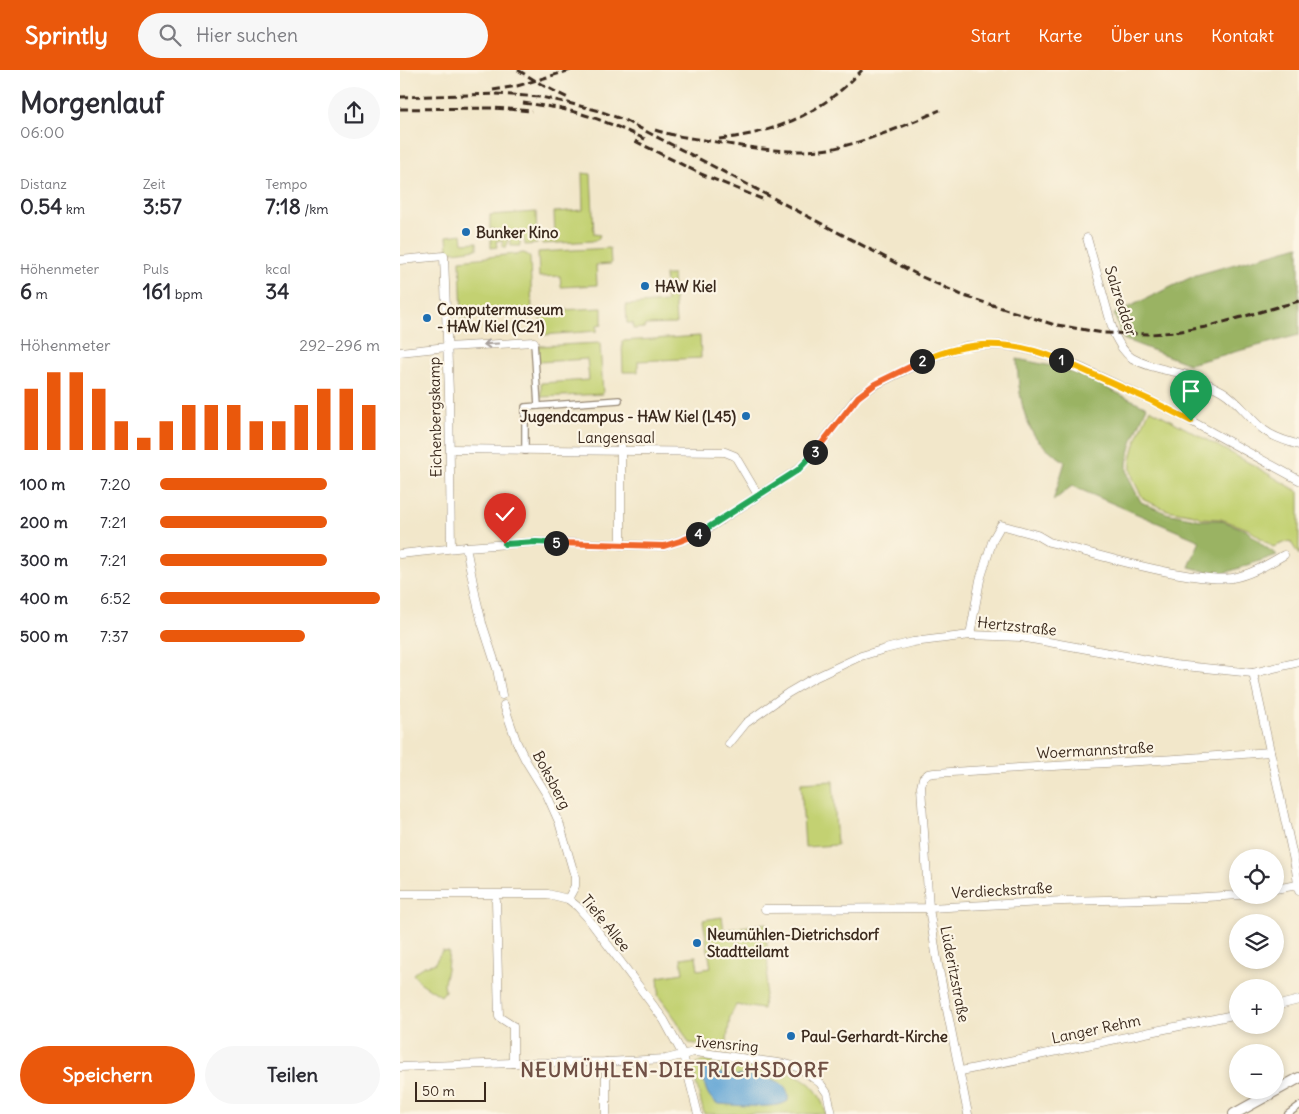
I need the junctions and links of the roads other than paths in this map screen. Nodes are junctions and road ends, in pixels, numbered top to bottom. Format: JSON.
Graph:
{"nodes":[{"id":1,"x":1087,"y":238,"type":"dead end"},
{"id":2,"x":400,"y":260,"type":"edge"},
{"id":3,"x":534,"y":342,"type":"joint"},
{"id":4,"x":447,"y":346,"type":"junction"},
{"id":5,"x":400,"y":352,"type":"edge"},
{"id":6,"x":619,"y":400,"type":"dead end"},
{"id":7,"x":538,"y":406,"type":"junction"},
{"id":8,"x":621,"y":438,"type":"dead end"},
{"id":9,"x":1299,"y":445,"type":"edge"},
{"id":10,"x":450,"y":449,"type":"junction"},
{"id":11,"x":621,"y":450,"type":"junction"},
{"id":12,"x":525,"y":451,"type":"junction"},
{"id":13,"x":1299,"y":480,"type":"edge"},
{"id":14,"x":758,"y":495,"type":"junction"},
{"id":15,"x":621,"y":545,"type":"junction"},
{"id":16,"x":466,"y":546,"type":"junction"},
{"id":17,"x":451,"y":548,"type":"junction"},
{"id":18,"x":400,"y":554,"type":"edge"},
{"id":19,"x":1284,"y":555,"type":"dead end"},
{"id":20,"x":970,"y":635,"type":"junction"},
{"id":21,"x":1299,"y":662,"type":"edge"},
{"id":22,"x":1253,"y":673,"type":"junction"},
{"id":23,"x":502,"y":695,"type":"dead end"},
{"id":24,"x":504,"y":704,"type":"dead end"},
{"id":25,"x":729,"y":744,"type":"dead end"},
{"id":26,"x":1270,"y":752,"type":"junction"},
{"id":27,"x":923,"y":778,"type":"joint"},
{"id":28,"x":1298,"y":870,"type":"edge"},
{"id":29,"x":1298,"y":888,"type":"edge"},
{"id":30,"x":1284,"y":889,"type":"edge"},
{"id":31,"x":400,"y":894,"type":"edge"},
{"id":32,"x":1229,"y":896,"type":"edge"},
{"id":33,"x":568,"y":898,"type":"junction"},
{"id":34,"x":496,"y":901,"type":"dead end"},
{"id":35,"x":929,"y":908,"type":"junction"},
{"id":36,"x":765,"y":909,"type":"dead end"},
{"id":37,"x":1299,"y":1000,"type":"edge"},
{"id":38,"x":1284,"y":1004,"type":"edge"},
{"id":39,"x":1229,"y":1016,"type":"edge"},
{"id":40,"x":683,"y":1055,"type":"junction"},
{"id":41,"x":513,"y":1062,"type":"junction"},
{"id":42,"x":606,"y":1062,"type":"junction"},
{"id":43,"x":400,"y":1067,"type":"edge"},
{"id":44,"x":960,"y":1071,"type":"junction"},
{"id":45,"x":1299,"y":1078,"type":"edge"},
{"id":46,"x":1299,"y":1106,"type":"edge"},
{"id":47,"x":606,"y":1114,"type":"edge"},
{"id":48,"x":698,"y":1114,"type":"edge"},
{"id":49,"x":832,"y":1114,"type":"edge"},
{"id":50,"x":968,"y":1114,"type":"edge"},
{"id":51,"x":1234,"y":1114,"type":"edge"},
{"id":52,"x":1288,"y":1114,"type":"edge"}],
"edges":[{"from":1,"to":9,"type":"street","name":"Salzredder"},
{"from":2,"to":4,"type":"street","name":"Eichenbergskamp"},
{"from":3,"to":4,"type":"street","one_way":true},
{"from":3,"to":7,"type":"street"},
{"from":4,"to":5,"type":"street"},
{"from":4,"to":10,"type":"street","name":"Eichenbergskamp"},
{"from":6,"to":7,"type":"street"},
{"from":7,"to":12,"type":"street"},
{"from":8,"to":11,"type":"street"},
{"from":10,"to":12,"type":"street","name":"Langensaal"},
{"from":10,"to":17,"type":"street","name":"Eichenbergskamp"},
{"from":11,"to":12,"type":"street","name":"Langensaal"},
{"from":11,"to":14,"type":"street","name":"Langensaal"},
{"from":11,"to":15,"type":"street"},
{"from":13,"to":14,"type":"street"},
{"from":14,"to":15,"type":"street"},
{"from":15,"to":16,"type":"street"},
{"from":16,"to":17,"type":"street"},
{"from":16,"to":23,"type":"street"},
{"from":17,"to":18,"type":"street"},
{"from":19,"to":20,"type":"street"},
{"from":20,"to":22,"type":"street","name":"Hertzstraße"},
{"from":20,"to":25,"type":"street","name":"Hertzstraße"},
{"from":21,"to":22,"type":"street","name":"Hertzstraße"},
{"from":22,"to":26,"type":"street"},
{"from":24,"to":33,"type":"street","name":"Boksberg"},
{"from":26,"to":27,"type":"street","name":"Woermannstraße"},
{"from":26,"to":28,"type":"street"},
{"from":27,"to":35,"type":"street","name":"Lüderitzstraße"},
{"from":28,"to":29,"type":"street"},
{"from":29,"to":30,"type":"street"},
{"from":31,"to":33,"type":"street","name":"Tiefe Allee"},
{"from":32,"to":35,"type":"street","name":"Verdieckstraße"},
{"from":33,"to":40,"type":"street","name":"Tiefe Allee"},
{"from":34,"to":41,"type":"street"},
{"from":35,"to":36,"type":"street","name":"Verdieckstraße"},
{"from":35,"to":44,"type":"street","name":"Lüderitzstraße"},
{"from":37,"to":38,"type":"street"},
{"from":39,"to":44,"type":"street","name":"Langer Rehm"},
{"from":40,"to":42,"type":"street"},
{"from":40,"to":48,"type":"street","name":"Ivensring"},
{"from":40,"to":49,"type":"street","name":"Ivensring"},
{"from":41,"to":42,"type":"street"},
{"from":41,"to":43,"type":"street"},
{"from":42,"to":47,"type":"street"},
{"from":44,"to":50,"type":"street","name":"Lüderitzstraße"},
{"from":45,"to":51,"type":"street"},
{"from":46,"to":52,"type":"street"}]}
